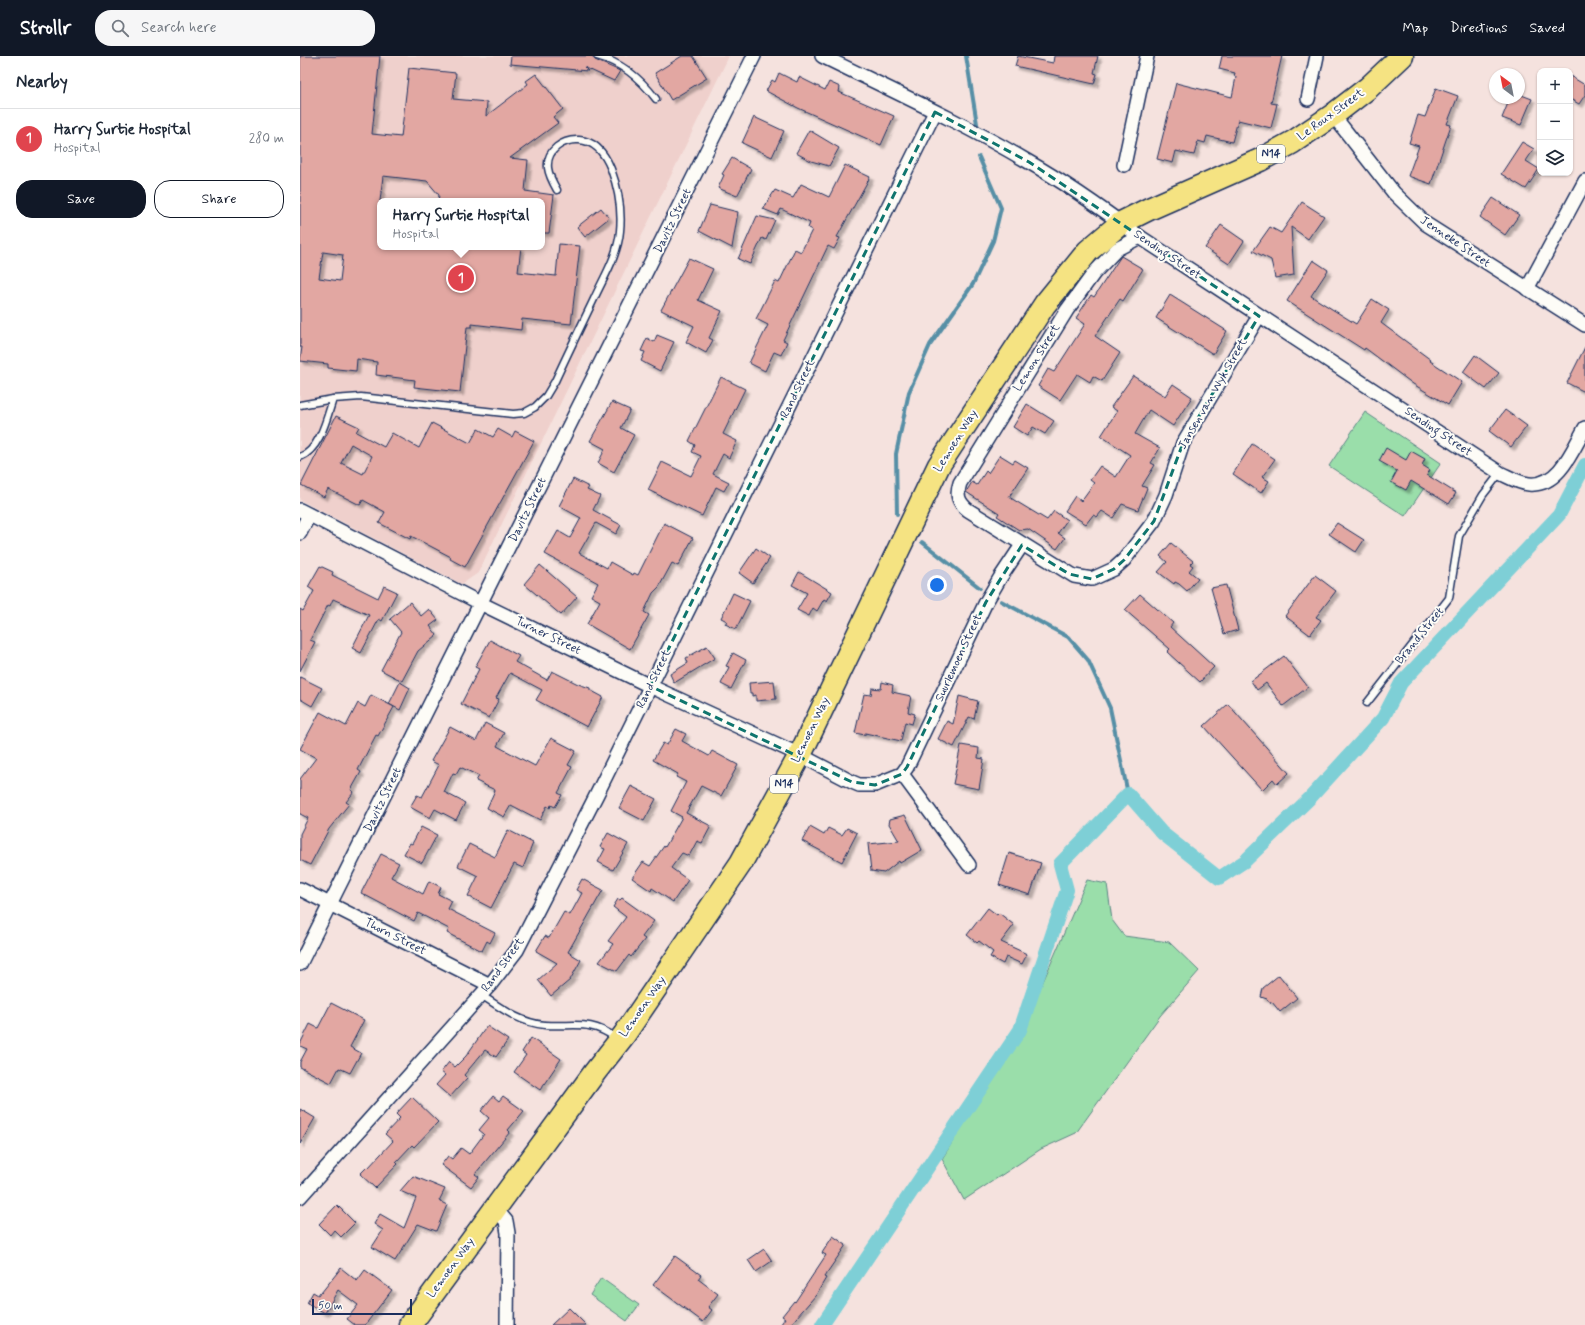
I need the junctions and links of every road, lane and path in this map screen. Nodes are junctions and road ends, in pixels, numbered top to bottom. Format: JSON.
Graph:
{"nodes":[{"id":1,"x":597,"y":56,"type":"edge"},
{"id":2,"x":754,"y":56,"type":"edge"},
{"id":3,"x":822,"y":56,"type":"edge"},
{"id":4,"x":1147,"y":56,"type":"edge"},
{"id":5,"x":1317,"y":56,"type":"edge"},
{"id":6,"x":1402,"y":56,"type":"edge"},
{"id":7,"x":656,"y":99,"type":"dead end"},
{"id":8,"x":1308,"y":99,"type":"dead end"},
{"id":9,"x":935,"y":112,"type":"junction"},
{"id":10,"x":1334,"y":115,"type":"junction"},
{"id":11,"x":1124,"y":165,"type":"dead end"},
{"id":12,"x":1585,"y":181,"type":"edge"},
{"id":13,"x":557,"y":190,"type":"dead end"},
{"id":14,"x":1121,"y":223,"type":"junction"},
{"id":15,"x":1140,"y":237,"type":"junction"},
{"id":16,"x":1527,"y":289,"type":"junction"},
{"id":17,"x":1259,"y":316,"type":"junction"},
{"id":18,"x":1585,"y":325,"type":"edge"},
{"id":19,"x":333,"y":399,"type":"junction"},
{"id":20,"x":300,"y":405,"type":"edge"},
{"id":21,"x":1585,"y":428,"type":"edge"},
{"id":22,"x":300,"y":457,"type":"edge"},
{"id":23,"x":1500,"y":473,"type":"junction"},
{"id":24,"x":958,"y":498,"type":"joint"},
{"id":25,"x":305,"y":512,"type":"edge"},
{"id":26,"x":300,"y":533,"type":"edge"},
{"id":27,"x":1022,"y":545,"type":"junction"},
{"id":28,"x":482,"y":604,"type":"junction"},
{"id":29,"x":650,"y":686,"type":"junction"},
{"id":30,"x":1367,"y":703,"type":"dead end"},
{"id":31,"x":800,"y":755,"type":"junction"},
{"id":32,"x":902,"y":774,"type":"junction"},
{"id":33,"x":969,"y":865,"type":"dead end"},
{"id":34,"x":300,"y":889,"type":"edge"},
{"id":35,"x":331,"y":904,"type":"junction"},
{"id":36,"x":300,"y":964,"type":"edge"},
{"id":37,"x":490,"y":985,"type":"junction"},
{"id":38,"x":481,"y":995,"type":"junction"},
{"id":39,"x":620,"y":1040,"type":"junction"},
{"id":40,"x":300,"y":1197,"type":"edge"},
{"id":41,"x":495,"y":1208,"type":"junction"},
{"id":42,"x":410,"y":1325,"type":"edge"},
{"id":43,"x":507,"y":1325,"type":"edge"}],
"edges":[{"from":1,"to":7,"type":"lane"},
{"from":2,"to":28,"type":"street","name":"Davitz Street"},
{"from":3,"to":9,"type":"street","name":"Sending Street"},
{"from":4,"to":11,"type":"street"},
{"from":5,"to":8,"type":"street"},
{"from":6,"to":10,"type":"highway","name":"Le Roux Street","number":"N14"},
{"from":9,"to":14,"type":"street","name":"Sending Street"},
{"from":9,"to":29,"type":"street","name":"Rand Street"},
{"from":10,"to":14,"type":"highway","name":"Le Roux Street","number":"N14"},
{"from":10,"to":16,"type":"street","name":"Jenneke Street"},
{"from":12,"to":16,"type":"street"},
{"from":13,"to":19,"type":"lane"},
{"from":14,"to":15,"type":"street","name":"Sending Street"},
{"from":14,"to":31,"type":"highway","name":"Lemoen Way","number":"N14"},
{"from":15,"to":17,"type":"street","name":"Sending Street"},
{"from":15,"to":24,"type":"street","name":"Lemon Street"},
{"from":16,"to":18,"type":"street","name":"Jenneke Street"},
{"from":17,"to":23,"type":"street","name":"Sending Street"},
{"from":17,"to":27,"type":"street","name":"Jansen van Wyk Street"},
{"from":19,"to":20,"type":"lane"},
{"from":19,"to":22,"type":"lane"},
{"from":21,"to":23,"type":"street"},
{"from":23,"to":30,"type":"lane","name":"Brand Street"},
{"from":24,"to":27,"type":"street","name":"Jansen van Wyk Street"},
{"from":25,"to":26,"type":"street"},
{"from":25,"to":28,"type":"street","name":"Turner Street"},
{"from":27,"to":32,"type":"street","name":"Suurlemoen Street"},
{"from":28,"to":29,"type":"street","name":"Turner Street"},
{"from":28,"to":35,"type":"street","name":"Davitz Street"},
{"from":29,"to":31,"type":"street","name":"Turner Street"},
{"from":29,"to":37,"type":"street","name":"Rand Street"},
{"from":31,"to":32,"type":"street"},
{"from":31,"to":39,"type":"highway","name":"Lemoen Way","number":"N14"},
{"from":32,"to":33,"type":"street"},
{"from":34,"to":35,"type":"street","name":"Thorn Street"},
{"from":35,"to":36,"type":"street","name":"Davitz Street"},
{"from":35,"to":37,"type":"street","name":"Thorn Street"},
{"from":37,"to":38,"type":"street","name":"Rand Street"},
{"from":38,"to":39,"type":"lane"},
{"from":38,"to":40,"type":"street","name":"Rand Street"},
{"from":39,"to":41,"type":"highway","name":"Lemoen Way","number":"N14"},
{"from":41,"to":42,"type":"highway","name":"Lemoen Way","number":"N14"},
{"from":41,"to":43,"type":"street"}]}
